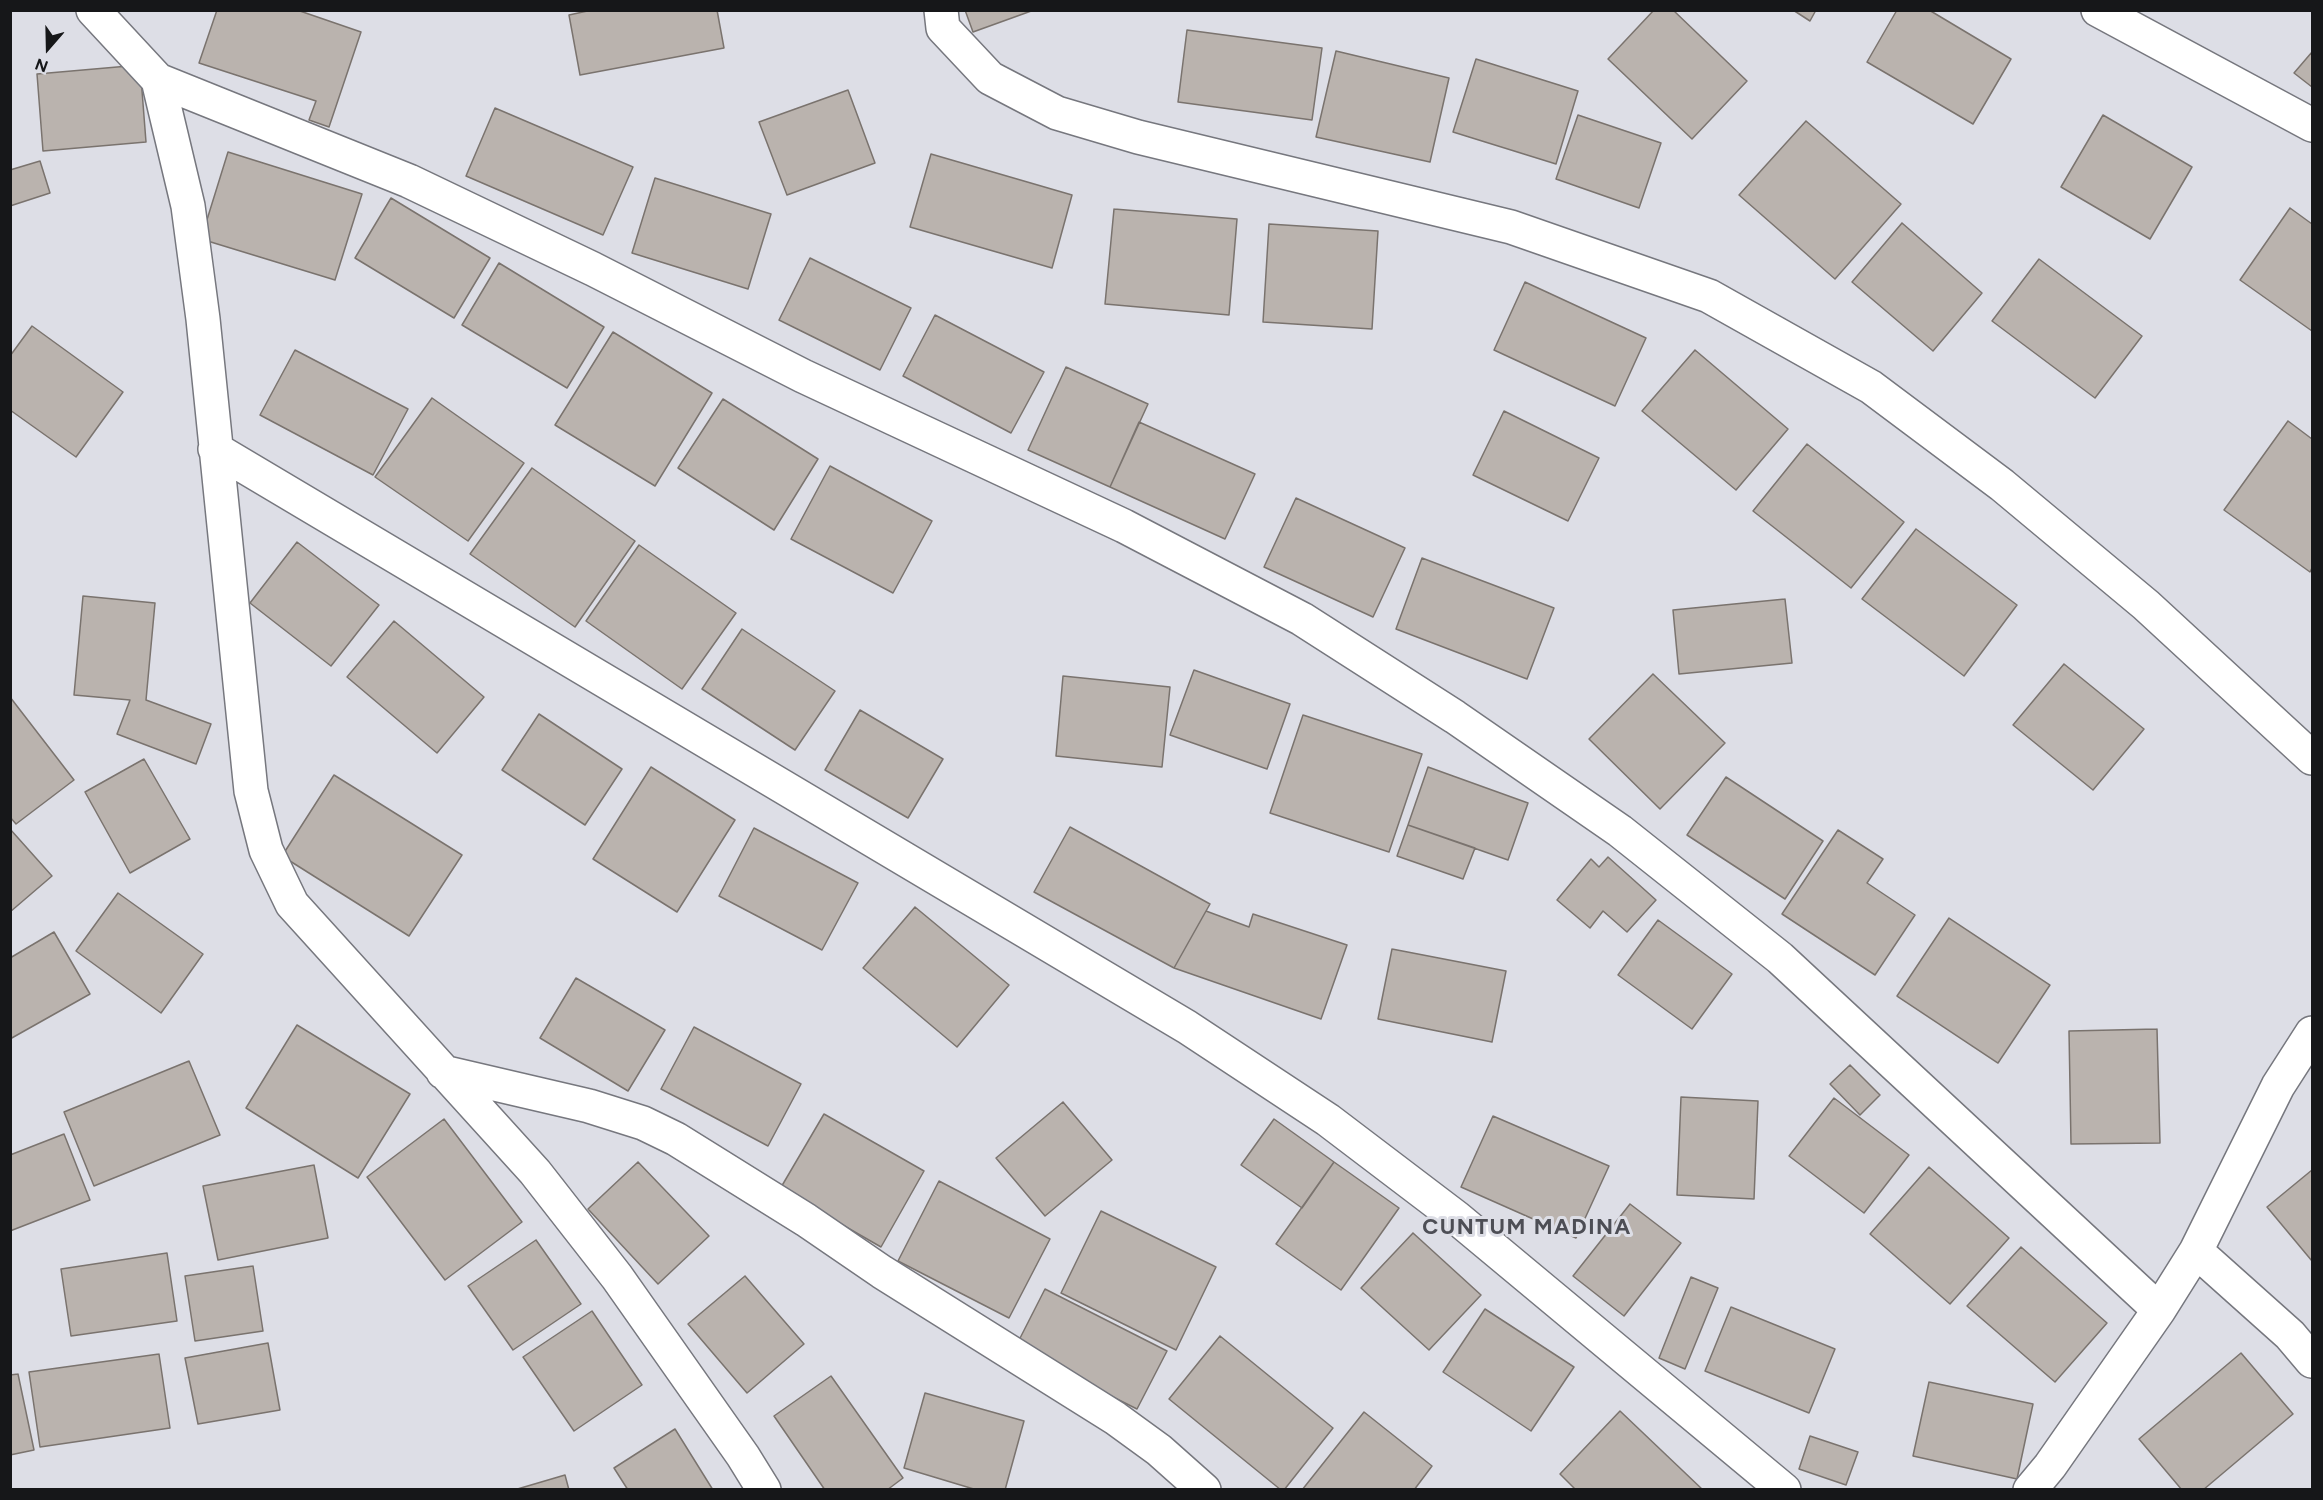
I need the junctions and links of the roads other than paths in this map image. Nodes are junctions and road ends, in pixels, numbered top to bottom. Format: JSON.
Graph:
{"nodes":[{"id":1,"x":93,"y":10,"type":"edge"},
{"id":2,"x":941,"y":10,"type":"edge"},
{"id":3,"x":2098,"y":10,"type":"edge"},
{"id":4,"x":158,"y":80,"type":"junction"},
{"id":5,"x":2313,"y":125,"type":"edge"},
{"id":6,"x":215,"y":449,"type":"junction"},
{"id":7,"x":2313,"y":758,"type":"edge"},
{"id":8,"x":2313,"y":1033,"type":"edge"},
{"id":9,"x":443,"y":1072,"type":"junction"},
{"id":10,"x":2196,"y":1251,"type":"junction"},
{"id":11,"x":2159,"y":1310,"type":"junction"},
{"id":12,"x":2313,"y":1361,"type":"edge"},
{"id":13,"x":764,"y":1490,"type":"edge"},
{"id":14,"x":1204,"y":1490,"type":"edge"},
{"id":15,"x":1784,"y":1490,"type":"edge"},
{"id":16,"x":2030,"y":1490,"type":"edge"}],
"edges":[{"from":1,"to":4,"type":"street"},
{"from":2,"to":7,"type":"street"},
{"from":3,"to":5,"type":"street"},
{"from":4,"to":6,"type":"street"},
{"from":4,"to":11,"type":"street"},
{"from":6,"to":9,"type":"street"},
{"from":6,"to":15,"type":"street"},
{"from":8,"to":10,"type":"street"},
{"from":9,"to":13,"type":"street"},
{"from":9,"to":14,"type":"street"},
{"from":10,"to":11,"type":"street"},
{"from":10,"to":12,"type":"street"},
{"from":11,"to":16,"type":"street"}]}
